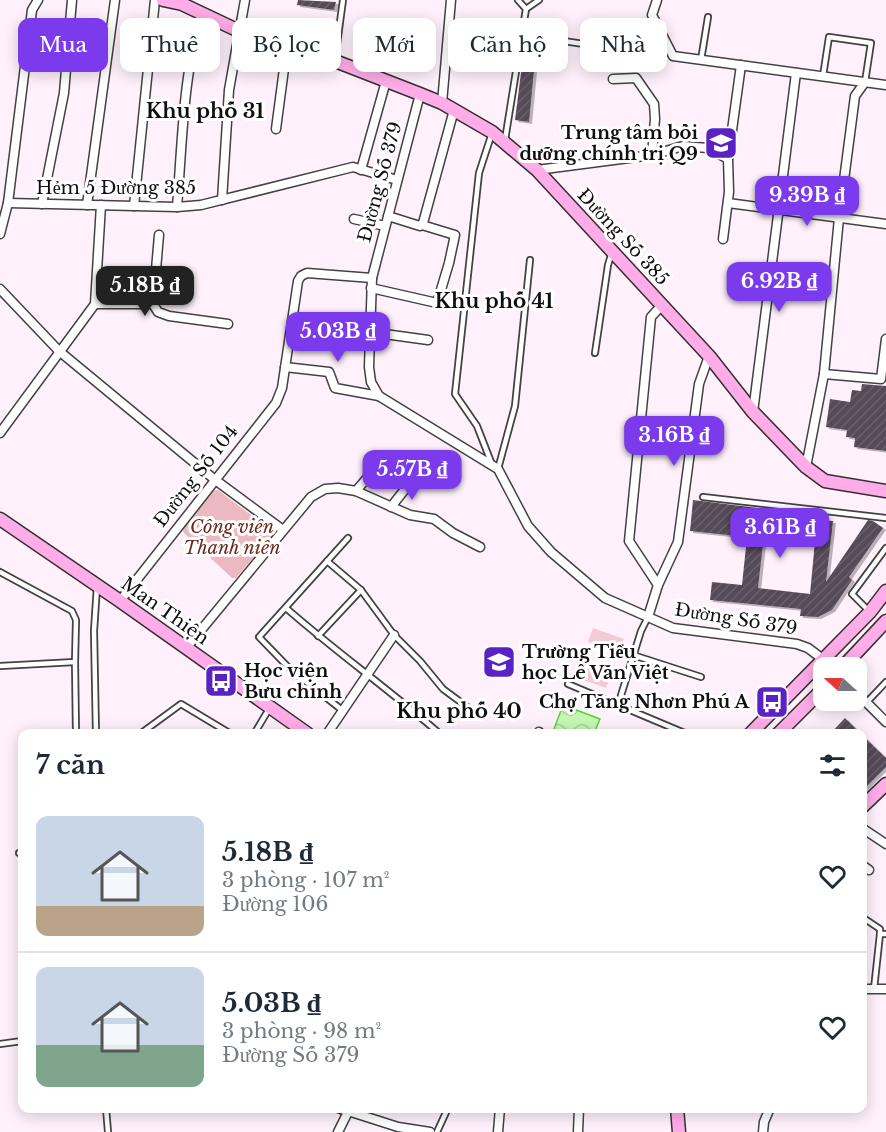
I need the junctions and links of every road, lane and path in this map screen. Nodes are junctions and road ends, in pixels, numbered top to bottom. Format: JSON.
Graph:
{"nodes":[{"id":1,"x":38,"y":0,"type":"edge"},
{"id":2,"x":72,"y":0,"type":"edge"},
{"id":3,"x":114,"y":0,"type":"edge"},
{"id":4,"x":155,"y":0,"type":"edge"},
{"id":5,"x":163,"y":0,"type":"edge"},
{"id":6,"x":245,"y":0,"type":"edge"},
{"id":7,"x":343,"y":0,"type":"edge"},
{"id":8,"x":452,"y":0,"type":"edge"},
{"id":9,"x":518,"y":0,"type":"edge"},
{"id":10,"x":539,"y":0,"type":"edge"},
{"id":11,"x":657,"y":0,"type":"edge"},
{"id":12,"x":183,"y":2,"type":"edge"},
{"id":13,"x":526,"y":9,"type":"junction"},
{"id":14,"x":202,"y":14,"type":"junction"},
{"id":15,"x":708,"y":17,"type":"dead end"},
{"id":16,"x":242,"y":18,"type":"edge"},
{"id":17,"x":341,"y":18,"type":"edge"},
{"id":18,"x":525,"y":18,"type":"edge"},
{"id":19,"x":232,"y":28,"type":"edge"},
{"id":20,"x":701,"y":60,"type":"junction"},
{"id":21,"x":341,"y":63,"type":"edge"},
{"id":22,"x":741,"y":65,"type":"junction"},
{"id":23,"x":232,"y":72,"type":"edge"},
{"id":24,"x":284,"y":72,"type":"edge"},
{"id":25,"x":516,"y":72,"type":"edge"},
{"id":26,"x":796,"y":73,"type":"junction"},
{"id":27,"x":823,"y":76,"type":"junction"},
{"id":28,"x":613,"y":79,"type":"dead end"},
{"id":29,"x":386,"y":81,"type":"junction"},
{"id":30,"x":865,"y":82,"type":"junction"},
{"id":31,"x":886,"y":85,"type":"edge"},
{"id":32,"x":420,"y":94,"type":"junction"},
{"id":33,"x":442,"y":103,"type":"junction"},
{"id":34,"x":454,"y":110,"type":"junction"},
{"id":35,"x":276,"y":129,"type":"dead end"},
{"id":36,"x":492,"y":132,"type":"junction"},
{"id":37,"x":505,"y":142,"type":"junction"},
{"id":38,"x":652,"y":155,"type":"junction"},
{"id":39,"x":728,"y":159,"type":"junction"},
{"id":40,"x":361,"y":170,"type":"junction"},
{"id":41,"x":537,"y":170,"type":"junction"},
{"id":42,"x":397,"y":180,"type":"junction"},
{"id":43,"x":222,"y":200,"type":"junction"},
{"id":44,"x":8,"y":203,"type":"junction"},
{"id":45,"x":728,"y":203,"type":"junction"},
{"id":46,"x":42,"y":204,"type":"junction"},
{"id":47,"x":87,"y":205,"type":"junction"},
{"id":48,"x":101,"y":205,"type":"junction"},
{"id":49,"x":134,"y":206,"type":"junction"},
{"id":50,"x":177,"y":207,"type":"junction"},
{"id":51,"x":779,"y":210,"type":"junction"},
{"id":52,"x":388,"y":216,"type":"junction"},
{"id":53,"x":839,"y":218,"type":"junction"},
{"id":54,"x":354,"y":219,"type":"dead end"},
{"id":55,"x":886,"y":224,"type":"edge"},
{"id":56,"x":422,"y":225,"type":"junction"},
{"id":57,"x":385,"y":226,"type":"junction"},
{"id":58,"x":0,"y":234,"type":"edge"},
{"id":59,"x":159,"y":235,"type":"dead end"},
{"id":60,"x":723,"y":239,"type":"dead end"},
{"id":61,"x":612,"y":252,"type":"junction"},
{"id":62,"x":530,"y":260,"type":"dead end"},
{"id":63,"x":372,"y":278,"type":"junction"},
{"id":64,"x":0,"y":288,"type":"edge"},
{"id":65,"x":371,"y":288,"type":"junction"},
{"id":66,"x":95,"y":304,"type":"junction"},
{"id":67,"x":153,"y":304,"type":"junction"},
{"id":68,"x":662,"y":305,"type":"junction"},
{"id":69,"x":228,"y":324,"type":"dead end"},
{"id":70,"x":370,"y":332,"type":"junction"},
{"id":71,"x":886,"y":339,"type":"edge"},
{"id":72,"x":428,"y":340,"type":"dead end"},
{"id":73,"x":59,"y":351,"type":"junction"},
{"id":74,"x":595,"y":353,"type":"dead end"},
{"id":75,"x":709,"y":356,"type":"junction"},
{"id":76,"x":285,"y":367,"type":"junction"},
{"id":77,"x":824,"y":374,"type":"junction"},
{"id":78,"x":379,"y":396,"type":"junction"},
{"id":79,"x":753,"y":412,"type":"junction"},
{"id":80,"x":0,"y":433,"type":"edge"},
{"id":81,"x":384,"y":458,"type":"dead end"},
{"id":82,"x":495,"y":467,"type":"junction"},
{"id":83,"x":806,"y":467,"type":"junction"},
{"id":84,"x":214,"y":479,"type":"junction"},
{"id":85,"x":412,"y":479,"type":"dead end"},
{"id":86,"x":356,"y":491,"type":"junction"},
{"id":87,"x":886,"y":491,"type":"edge"},
{"id":88,"x":703,"y":496,"type":"dead end"},
{"id":89,"x":391,"y":507,"type":"junction"},
{"id":90,"x":886,"y":518,"type":"edge"},
{"id":91,"x":0,"y":519,"type":"edge"},
{"id":92,"x":283,"y":530,"type":"junction"},
{"id":93,"x":348,"y":538,"type":"dead end"},
{"id":94,"x":480,"y":547,"type":"dead end"},
{"id":95,"x":886,"y":548,"type":"edge"},
{"id":96,"x":327,"y":561,"type":"junction"},
{"id":97,"x":0,"y":572,"type":"edge"},
{"id":98,"x":658,"y":585,"type":"junction"},
{"id":99,"x":98,"y":586,"type":"junction"},
{"id":100,"x":361,"y":590,"type":"junction"},
{"id":101,"x":886,"y":591,"type":"edge"},
{"id":102,"x":120,"y":601,"type":"junction"},
{"id":103,"x":286,"y":608,"type":"junction"},
{"id":104,"x":870,"y":612,"type":"junction"},
{"id":105,"x":648,"y":616,"type":"junction"},
{"id":106,"x":886,"y":621,"type":"edge"},
{"id":107,"x":394,"y":635,"type":"junction"},
{"id":108,"x":318,"y":636,"type":"junction"},
{"id":109,"x":187,"y":647,"type":"junction"},
{"id":110,"x":633,"y":655,"type":"junction"},
{"id":111,"x":819,"y":657,"type":"edge"},
{"id":112,"x":834,"y":657,"type":"edge"},
{"id":113,"x":852,"y":657,"type":"edge"},
{"id":114,"x":75,"y":662,"type":"junction"},
{"id":115,"x":0,"y":666,"type":"edge"},
{"id":116,"x":366,"y":675,"type":"junction"},
{"id":117,"x":701,"y":677,"type":"dead end"},
{"id":118,"x":813,"y":677,"type":"edge"},
{"id":119,"x":886,"y":682,"type":"edge"},
{"id":120,"x":568,"y":684,"type":"dead end"},
{"id":121,"x":813,"y":699,"type":"edge"},
{"id":122,"x":867,"y":702,"type":"joint"},
{"id":123,"x":618,"y":705,"type":"junction"},
{"id":124,"x":271,"y":707,"type":"junction"},
{"id":125,"x":470,"y":709,"type":"dead end"},
{"id":126,"x":342,"y":710,"type":"junction"},
{"id":127,"x":886,"y":722,"type":"edge"},
{"id":128,"x":76,"y":729,"type":"edge"},
{"id":129,"x":96,"y":729,"type":"edge"},
{"id":130,"x":147,"y":729,"type":"edge"},
{"id":131,"x":223,"y":729,"type":"edge"},
{"id":132,"x":257,"y":729,"type":"edge"},
{"id":133,"x":301,"y":729,"type":"edge"},
{"id":134,"x":330,"y":729,"type":"edge"},
{"id":135,"x":434,"y":729,"type":"edge"},
{"id":136,"x":675,"y":729,"type":"edge"},
{"id":137,"x":756,"y":729,"type":"edge"},
{"id":138,"x":783,"y":729,"type":"edge"},
{"id":139,"x":886,"y":784,"type":"edge"},
{"id":140,"x":867,"y":802,"type":"edge"},
{"id":141,"x":867,"y":831,"type":"edge"},
{"id":142,"x":886,"y":844,"type":"edge"},
{"id":143,"x":867,"y":920,"type":"edge"},
{"id":144,"x":883,"y":934,"type":"edge"},
{"id":145,"x":867,"y":989,"type":"edge"},
{"id":146,"x":886,"y":989,"type":"edge"},
{"id":147,"x":874,"y":990,"type":"junction"},
{"id":148,"x":18,"y":1042,"type":"edge"},
{"id":149,"x":0,"y":1044,"type":"edge"},
{"id":150,"x":106,"y":1113,"type":"edge"},
{"id":151,"x":347,"y":1113,"type":"edge"},
{"id":152,"x":354,"y":1113,"type":"edge"},
{"id":153,"x":446,"y":1113,"type":"edge"},
{"id":154,"x":500,"y":1113,"type":"edge"},
{"id":155,"x":579,"y":1113,"type":"edge"},
{"id":156,"x":677,"y":1113,"type":"edge"},
{"id":157,"x":767,"y":1113,"type":"edge"},
{"id":158,"x":108,"y":1132,"type":"edge"},
{"id":159,"x":338,"y":1132,"type":"edge"},
{"id":160,"x":430,"y":1132,"type":"edge"},
{"id":161,"x":437,"y":1132,"type":"edge"},
{"id":162,"x":498,"y":1132,"type":"edge"},
{"id":163,"x":578,"y":1132,"type":"edge"},
{"id":164,"x":679,"y":1132,"type":"edge"},
{"id":165,"x":763,"y":1132,"type":"edge"}],
"edges":[{"from":1,"to":44,"type":"street"},
{"from":2,"to":46,"type":"street"},
{"from":3,"to":47,"type":"street"},
{"from":4,"to":49,"type":"street"},
{"from":5,"to":12,"type":"street","name":"Đường Số 385"},
{"from":6,"to":16,"type":"street"},
{"from":7,"to":17,"type":"lane"},
{"from":8,"to":33,"type":"street"},
{"from":9,"to":13,"type":"lane"},
{"from":10,"to":13,"type":"lane"},
{"from":11,"to":20,"type":"street"},
{"from":12,"to":14,"type":"street","name":"Đường Số 385"},
{"from":13,"to":18,"type":"lane"},
{"from":14,"to":19,"type":"street","name":"Đường Số 385"},
{"from":14,"to":50,"type":"street"},
{"from":15,"to":20,"type":"lane"},
{"from":20,"to":22,"type":"street"},
{"from":21,"to":29,"type":"street","name":"Đường Số 385"},
{"from":22,"to":26,"type":"street"},
{"from":22,"to":39,"type":"street"},
{"from":23,"to":43,"type":"street"},
{"from":24,"to":35,"type":"street"},
{"from":25,"to":37,"type":"lane"},
{"from":26,"to":27,"type":"street"},
{"from":26,"to":51,"type":"street"},
{"from":27,"to":30,"type":"street"},
{"from":27,"to":30,"type":"lane"},
{"from":28,"to":38,"type":"street"},
{"from":29,"to":32,"type":"street","name":"Đường Số 385"},
{"from":29,"to":40,"type":"street"},
{"from":30,"to":31,"type":"street"},
{"from":30,"to":53,"type":"street"},
{"from":32,"to":33,"type":"street","name":"Đường Số 385"},
{"from":32,"to":42,"type":"street","name":"Đường Số 379"},
{"from":33,"to":34,"type":"street","name":"Đường Số 385"},
{"from":34,"to":36,"type":"street","name":"Đường Số 385"},
{"from":34,"to":56,"type":"street"},
{"from":36,"to":37,"type":"street","name":"Đường Số 385"},
{"from":36,"to":82,"type":"lane"},
{"from":37,"to":41,"type":"street","name":"Đường Số 385"},
{"from":38,"to":39,"type":"street"},
{"from":38,"to":41,"type":"street"},
{"from":39,"to":45,"type":"street"},
{"from":40,"to":42,"type":"street","name":"Hẻm 5 Đường 385"},
{"from":40,"to":43,"type":"street","name":"Hẻm 5 Đường 385"},
{"from":41,"to":61,"type":"street","name":"Đường Số 385"},
{"from":42,"to":52,"type":"street","name":"Đường Số 379"},
{"from":43,"to":50,"type":"street","name":"Hẻm 5 Đường 385"},
{"from":44,"to":46,"type":"street","name":"Hẻm 5 Đường 385"},
{"from":44,"to":58,"type":"street"},
{"from":45,"to":51,"type":"street"},
{"from":45,"to":60,"type":"street"},
{"from":46,"to":47,"type":"street","name":"Hẻm 5 Đường 385"},
{"from":47,"to":48,"type":"street","name":"Hẻm 5 Đường 385"},
{"from":48,"to":49,"type":"street","name":"Hẻm 5 Đường 385"},
{"from":48,"to":66,"type":"street"},
{"from":49,"to":50,"type":"street","name":"Hẻm 5 Đường 385"},
{"from":51,"to":53,"type":"street"},
{"from":51,"to":79,"type":"street"},
{"from":52,"to":56,"type":"street"},
{"from":52,"to":57,"type":"street","name":"Đường Số 379"},
{"from":53,"to":55,"type":"street"},
{"from":53,"to":77,"type":"street"},
{"from":54,"to":57,"type":"street"},
{"from":56,"to":65,"type":"street"},
{"from":57,"to":63,"type":"street","name":"Đường Số 379"},
{"from":59,"to":67,"type":"street"},
{"from":61,"to":68,"type":"street","name":"Đường Số 385"},
{"from":61,"to":74,"type":"lane"},
{"from":62,"to":82,"type":"lane"},
{"from":63,"to":65,"type":"street","name":"Đường Số 379"},
{"from":63,"to":76,"type":"street"},
{"from":64,"to":73,"type":"street"},
{"from":65,"to":70,"type":"street","name":"Đường Số 379"},
{"from":66,"to":67,"type":"street"},
{"from":66,"to":73,"type":"street"},
{"from":67,"to":69,"type":"street"},
{"from":68,"to":75,"type":"street","name":"Đường Số 385"},
{"from":68,"to":98,"type":"street"},
{"from":70,"to":72,"type":"street"},
{"from":70,"to":78,"type":"street","name":"Đường Số 379"},
{"from":71,"to":77,"type":"street"},
{"from":73,"to":80,"type":"street"},
{"from":73,"to":84,"type":"street"},
{"from":75,"to":79,"type":"street","name":"Đường Số 385"},
{"from":75,"to":98,"type":"street"},
{"from":76,"to":78,"type":"street"},
{"from":76,"to":84,"type":"street","name":"Đường Số 104"},
{"from":77,"to":83,"type":"street"},
{"from":78,"to":82,"type":"street"},
{"from":79,"to":83,"type":"street","name":"Đường Số 385"},
{"from":81,"to":86,"type":"street"},
{"from":82,"to":105,"type":"street","name":"Đường Số 379"},
{"from":83,"to":87,"type":"street","name":"Đường Số 385"},
{"from":84,"to":92,"type":"street"},
{"from":84,"to":102,"type":"street","name":"Đường Số 104"},
{"from":85,"to":89,"type":"street"},
{"from":86,"to":89,"type":"street"},
{"from":86,"to":92,"type":"street"},
{"from":88,"to":90,"type":"lane"},
{"from":89,"to":94,"type":"street"},
{"from":91,"to":99,"type":"street","name":"Man Thiện"},
{"from":92,"to":109,"type":"street"},
{"from":93,"to":96,"type":"lane"},
{"from":95,"to":104,"type":"lane"},
{"from":96,"to":100,"type":"lane"},
{"from":96,"to":103,"type":"lane"},
{"from":97,"to":114,"type":"lane"},
{"from":98,"to":105,"type":"street"},
{"from":99,"to":102,"type":"street","name":"Man Thiện"},
{"from":99,"to":129,"type":"lane"},
{"from":100,"to":107,"type":"lane"},
{"from":100,"to":108,"type":"lane"},
{"from":101,"to":104,"type":"street"},
{"from":102,"to":109,"type":"street","name":"Man Thiện"},
{"from":103,"to":108,"type":"lane"},
{"from":103,"to":126,"type":"lane"},
{"from":104,"to":112,"type":"street"},
{"from":105,"to":110,"type":"lane"},
{"from":105,"to":111,"type":"street","name":"Đường Số 379"},
{"from":106,"to":113,"type":"street"},
{"from":107,"to":116,"type":"street"},
{"from":107,"to":125,"type":"lane"},
{"from":108,"to":116,"type":"lane"},
{"from":109,"to":124,"type":"street","name":"Man Thiện"},
{"from":110,"to":117,"type":"lane"},
{"from":110,"to":123,"type":"lane"},
{"from":114,"to":115,"type":"lane"},
{"from":114,"to":128,"type":"lane"},
{"from":116,"to":126,"type":"street"},
{"from":116,"to":135,"type":"lane"},
{"from":118,"to":137,"type":"street"},
{"from":119,"to":122,"type":"lane"},
{"from":120,"to":123,"type":"lane"},
{"from":121,"to":138,"type":"street"},
{"from":122,"to":127,"type":"street"},
{"from":123,"to":136,"type":"lane"},
{"from":124,"to":132,"type":"lane"},
{"from":124,"to":133,"type":"street","name":"Man Thiện"},
{"from":126,"to":134,"type":"street"},
{"from":130,"to":131,"type":"lane"},
{"from":139,"to":140,"type":"street"},
{"from":141,"to":142,"type":"street"},
{"from":143,"to":144,"type":"lane"},
{"from":144,"to":147,"type":"lane"},
{"from":145,"to":147,"type":"street"},
{"from":146,"to":147,"type":"street"},
{"from":148,"to":149,"type":"lane"},
{"from":150,"to":158,"type":"lane"},
{"from":151,"to":159,"type":"street"},
{"from":152,"to":160,"type":"street"},
{"from":153,"to":161,"type":"lane"},
{"from":154,"to":162,"type":"street"},
{"from":155,"to":163,"type":"street"},
{"from":156,"to":164,"type":"street"},
{"from":157,"to":165,"type":"street"}]}
